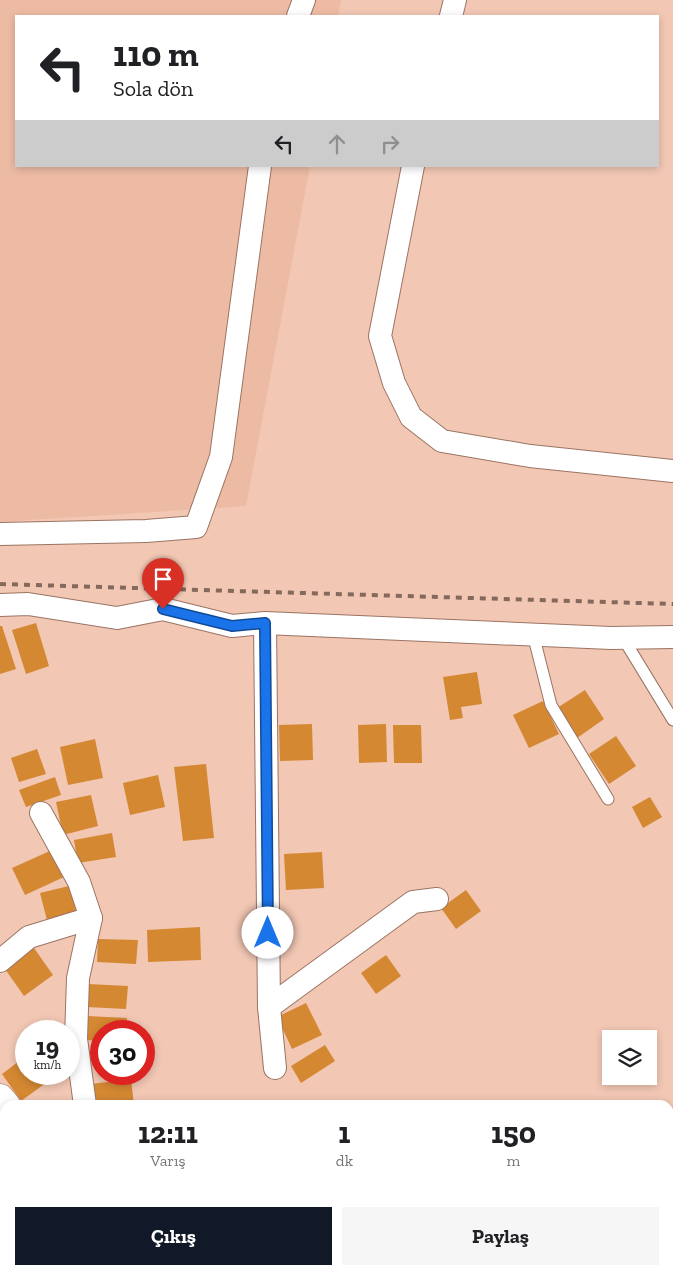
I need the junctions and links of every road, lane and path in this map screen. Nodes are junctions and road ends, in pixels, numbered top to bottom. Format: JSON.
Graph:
{"nodes":[{"id":1,"x":304,"y":0,"type":"edge"},
{"id":2,"x":455,"y":0,"type":"edge"},
{"id":3,"x":298,"y":15,"type":"edge"},
{"id":4,"x":451,"y":15,"type":"edge"},
{"id":5,"x":260,"y":167,"type":"edge"},
{"id":6,"x":413,"y":167,"type":"edge"},
{"id":7,"x":673,"y":471,"type":"edge"},
{"id":8,"x":0,"y":534,"type":"edge"},
{"id":9,"x":0,"y":605,"type":"edge"},
{"id":10,"x":265,"y":623,"type":"junction"},
{"id":11,"x":533,"y":634,"type":"junction"},
{"id":12,"x":673,"y":637,"type":"edge"},
{"id":13,"x":623,"y":638,"type":"junction"},
{"id":14,"x":673,"y":720,"type":"edge"},
{"id":15,"x":608,"y":799,"type":"dead end"},
{"id":16,"x":41,"y":813,"type":"dead end"},
{"id":17,"x":437,"y":899,"type":"dead end"},
{"id":18,"x":91,"y":918,"type":"junction"},
{"id":19,"x":0,"y":961,"type":"edge"},
{"id":20,"x":269,"y":1007,"type":"junction"},
{"id":21,"x":275,"y":1068,"type":"dead end"},
{"id":22,"x":84,"y":1100,"type":"edge"}],
"edges":[{"from":1,"to":3,"type":"street"},
{"from":2,"to":4,"type":"street"},
{"from":5,"to":8,"type":"street"},
{"from":6,"to":7,"type":"street"},
{"from":9,"to":10,"type":"street"},
{"from":10,"to":11,"type":"street"},
{"from":10,"to":20,"type":"street"},
{"from":11,"to":13,"type":"street"},
{"from":11,"to":15,"type":"lane"},
{"from":12,"to":13,"type":"street"},
{"from":13,"to":14,"type":"lane"},
{"from":16,"to":18,"type":"street"},
{"from":17,"to":20,"type":"street"},
{"from":18,"to":19,"type":"street"},
{"from":18,"to":22,"type":"street"},
{"from":20,"to":21,"type":"street"}]}
